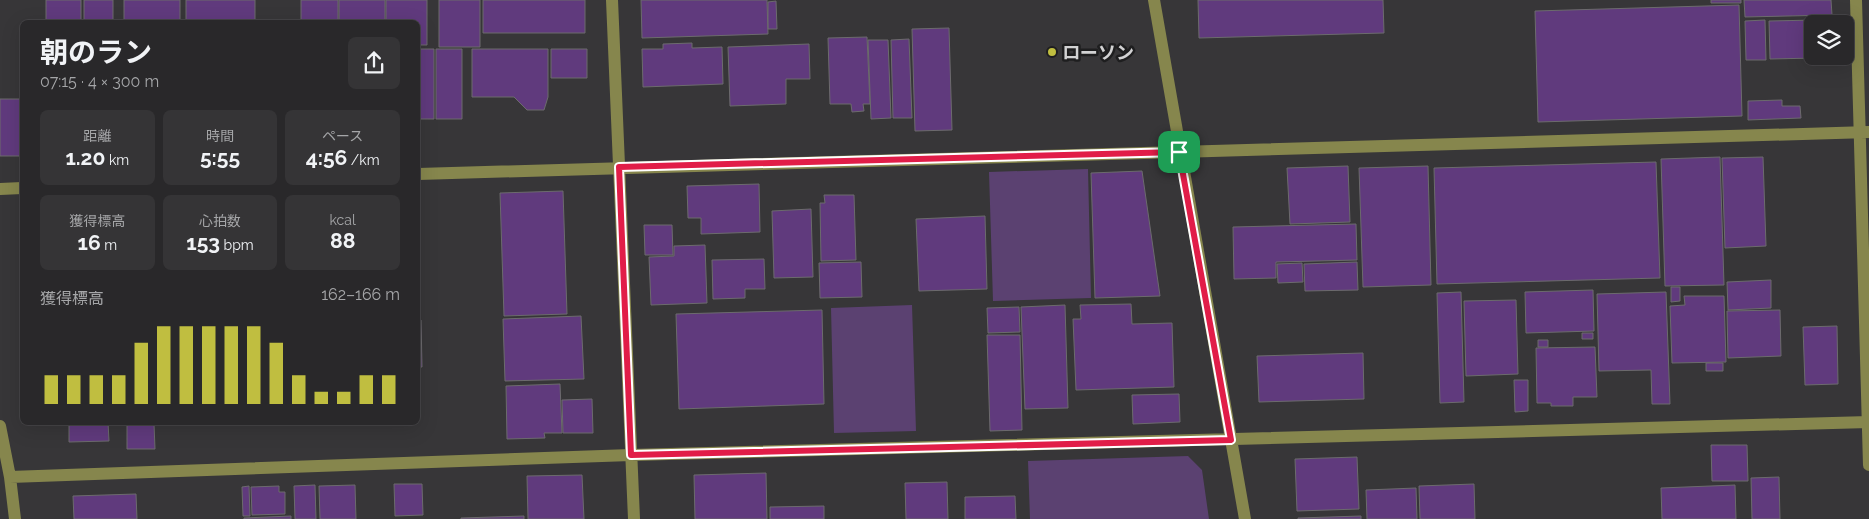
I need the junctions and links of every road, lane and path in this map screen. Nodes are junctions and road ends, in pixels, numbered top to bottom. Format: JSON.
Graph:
{"nodes":[{"id":1,"x":612,"y":0,"type":"edge"},
{"id":2,"x":1154,"y":0,"type":"edge"},
{"id":3,"x":1856,"y":0,"type":"edge"},
{"id":4,"x":1864,"y":132,"type":"edge"},
{"id":5,"x":1179,"y":152,"type":"junction"},
{"id":6,"x":619,"y":167,"type":"junction"},
{"id":7,"x":420,"y":174,"type":"edge"},
{"id":8,"x":20,"y":188,"type":"edge"},
{"id":9,"x":0,"y":189,"type":"edge"},
{"id":10,"x":1868,"y":422,"type":"edge"},
{"id":11,"x":0,"y":426,"type":"edge"},
{"id":12,"x":1231,"y":440,"type":"junction"},
{"id":13,"x":631,"y":455,"type":"junction"},
{"id":14,"x":1869,"y":465,"type":"edge"},
{"id":15,"x":10,"y":477,"type":"junction"},
{"id":16,"x":15,"y":519,"type":"edge"},
{"id":17,"x":634,"y":519,"type":"edge"},
{"id":18,"x":1245,"y":519,"type":"edge"}],
"edges":[{"from":1,"to":6,"type":"street"},
{"from":2,"to":5,"type":"street"},
{"from":3,"to":4,"type":"street"},
{"from":4,"to":5,"type":"street"},
{"from":4,"to":10,"type":"street"},
{"from":5,"to":6,"type":"street"},
{"from":5,"to":12,"type":"street"},
{"from":6,"to":7,"type":"street"},
{"from":6,"to":13,"type":"street"},
{"from":8,"to":9,"type":"street"},
{"from":10,"to":12,"type":"street"},
{"from":10,"to":14,"type":"street"},
{"from":11,"to":15,"type":"street"},
{"from":12,"to":13,"type":"street"},
{"from":12,"to":18,"type":"street"},
{"from":13,"to":15,"type":"street"},
{"from":13,"to":17,"type":"street"},
{"from":15,"to":16,"type":"street"}]}
